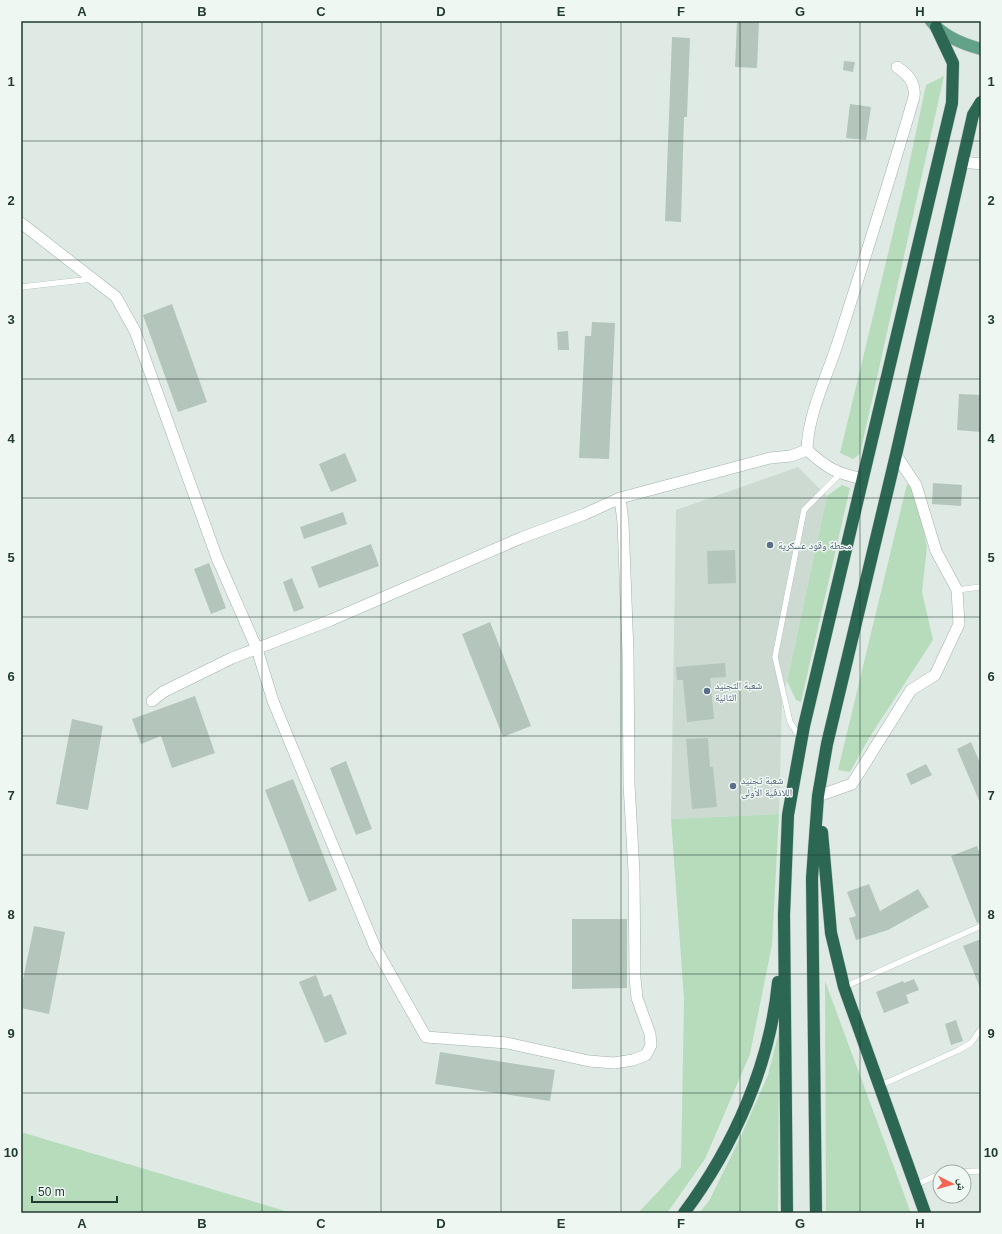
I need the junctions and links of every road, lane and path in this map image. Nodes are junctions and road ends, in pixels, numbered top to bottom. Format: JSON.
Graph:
{"nodes":[{"id":1,"x":933,"y":24,"type":"edge"},
{"id":2,"x":981,"y":49,"type":"edge"},
{"id":3,"x":897,"y":67,"type":"dead end"},
{"id":4,"x":981,"y":102,"type":"edge"},
{"id":5,"x":963,"y":162,"type":"junction"},
{"id":6,"x":981,"y":164,"type":"edge"},
{"id":7,"x":21,"y":223,"type":"edge"},
{"id":8,"x":94,"y":278,"type":"junction"},
{"id":9,"x":21,"y":287,"type":"edge"},
{"id":10,"x":807,"y":450,"type":"junction"},
{"id":11,"x":896,"y":455,"type":"junction"},
{"id":12,"x":840,"y":474,"type":"junction"},
{"id":13,"x":863,"y":479,"type":"junction"},
{"id":14,"x":620,"y":498,"type":"junction"},
{"id":15,"x":981,"y":587,"type":"edge"},
{"id":16,"x":957,"y":590,"type":"junction"},
{"id":17,"x":257,"y":649,"type":"junction"},
{"id":18,"x":152,"y":701,"type":"dead end"},
{"id":19,"x":802,"y":740,"type":"junction"},
{"id":20,"x":818,"y":796,"type":"junction"},
{"id":21,"x":784,"y":915,"type":"junction"},
{"id":22,"x":981,"y":926,"type":"edge"},
{"id":23,"x":844,"y":987,"type":"junction"},
{"id":24,"x":981,"y":1029,"type":"edge"},
{"id":25,"x":879,"y":1086,"type":"junction"},
{"id":26,"x":932,"y":1177,"type":"edge"},
{"id":27,"x":914,"y":1185,"type":"junction"},
{"id":28,"x":684,"y":1213,"type":"edge"},
{"id":29,"x":787,"y":1213,"type":"edge"},
{"id":30,"x":816,"y":1213,"type":"edge"},
{"id":31,"x":924,"y":1213,"type":"edge"}],
"edges":[{"from":1,"to":2,"type":"main road"},
{"from":1,"to":13,"type":"highway"},
{"from":3,"to":10,"type":"street"},
{"from":4,"to":5,"type":"highway"},
{"from":5,"to":6,"type":"street"},
{"from":5,"to":11,"type":"highway"},
{"from":7,"to":8,"type":"street"},
{"from":8,"to":9,"type":"lane"},
{"from":8,"to":17,"type":"street"},
{"from":10,"to":12,"type":"street"},
{"from":10,"to":14,"type":"street"},
{"from":11,"to":16,"type":"street"},
{"from":11,"to":20,"type":"highway"},
{"from":12,"to":13,"type":"street"},
{"from":12,"to":19,"type":"lane"},
{"from":13,"to":19,"type":"highway"},
{"from":14,"to":17,"type":"street"},
{"from":14,"to":17,"type":"street"},
{"from":15,"to":16,"type":"lane"},
{"from":16,"to":20,"type":"street"},
{"from":17,"to":18,"type":"street"},
{"from":19,"to":21,"type":"highway"},
{"from":20,"to":23,"type":"highway"},
{"from":20,"to":30,"type":"highway"},
{"from":21,"to":28,"type":"highway"},
{"from":21,"to":29,"type":"highway"},
{"from":22,"to":23,"type":"lane"},
{"from":23,"to":25,"type":"highway"},
{"from":24,"to":25,"type":"lane"},
{"from":25,"to":27,"type":"highway"},
{"from":26,"to":27,"type":"lane"},
{"from":27,"to":31,"type":"highway"}]}
